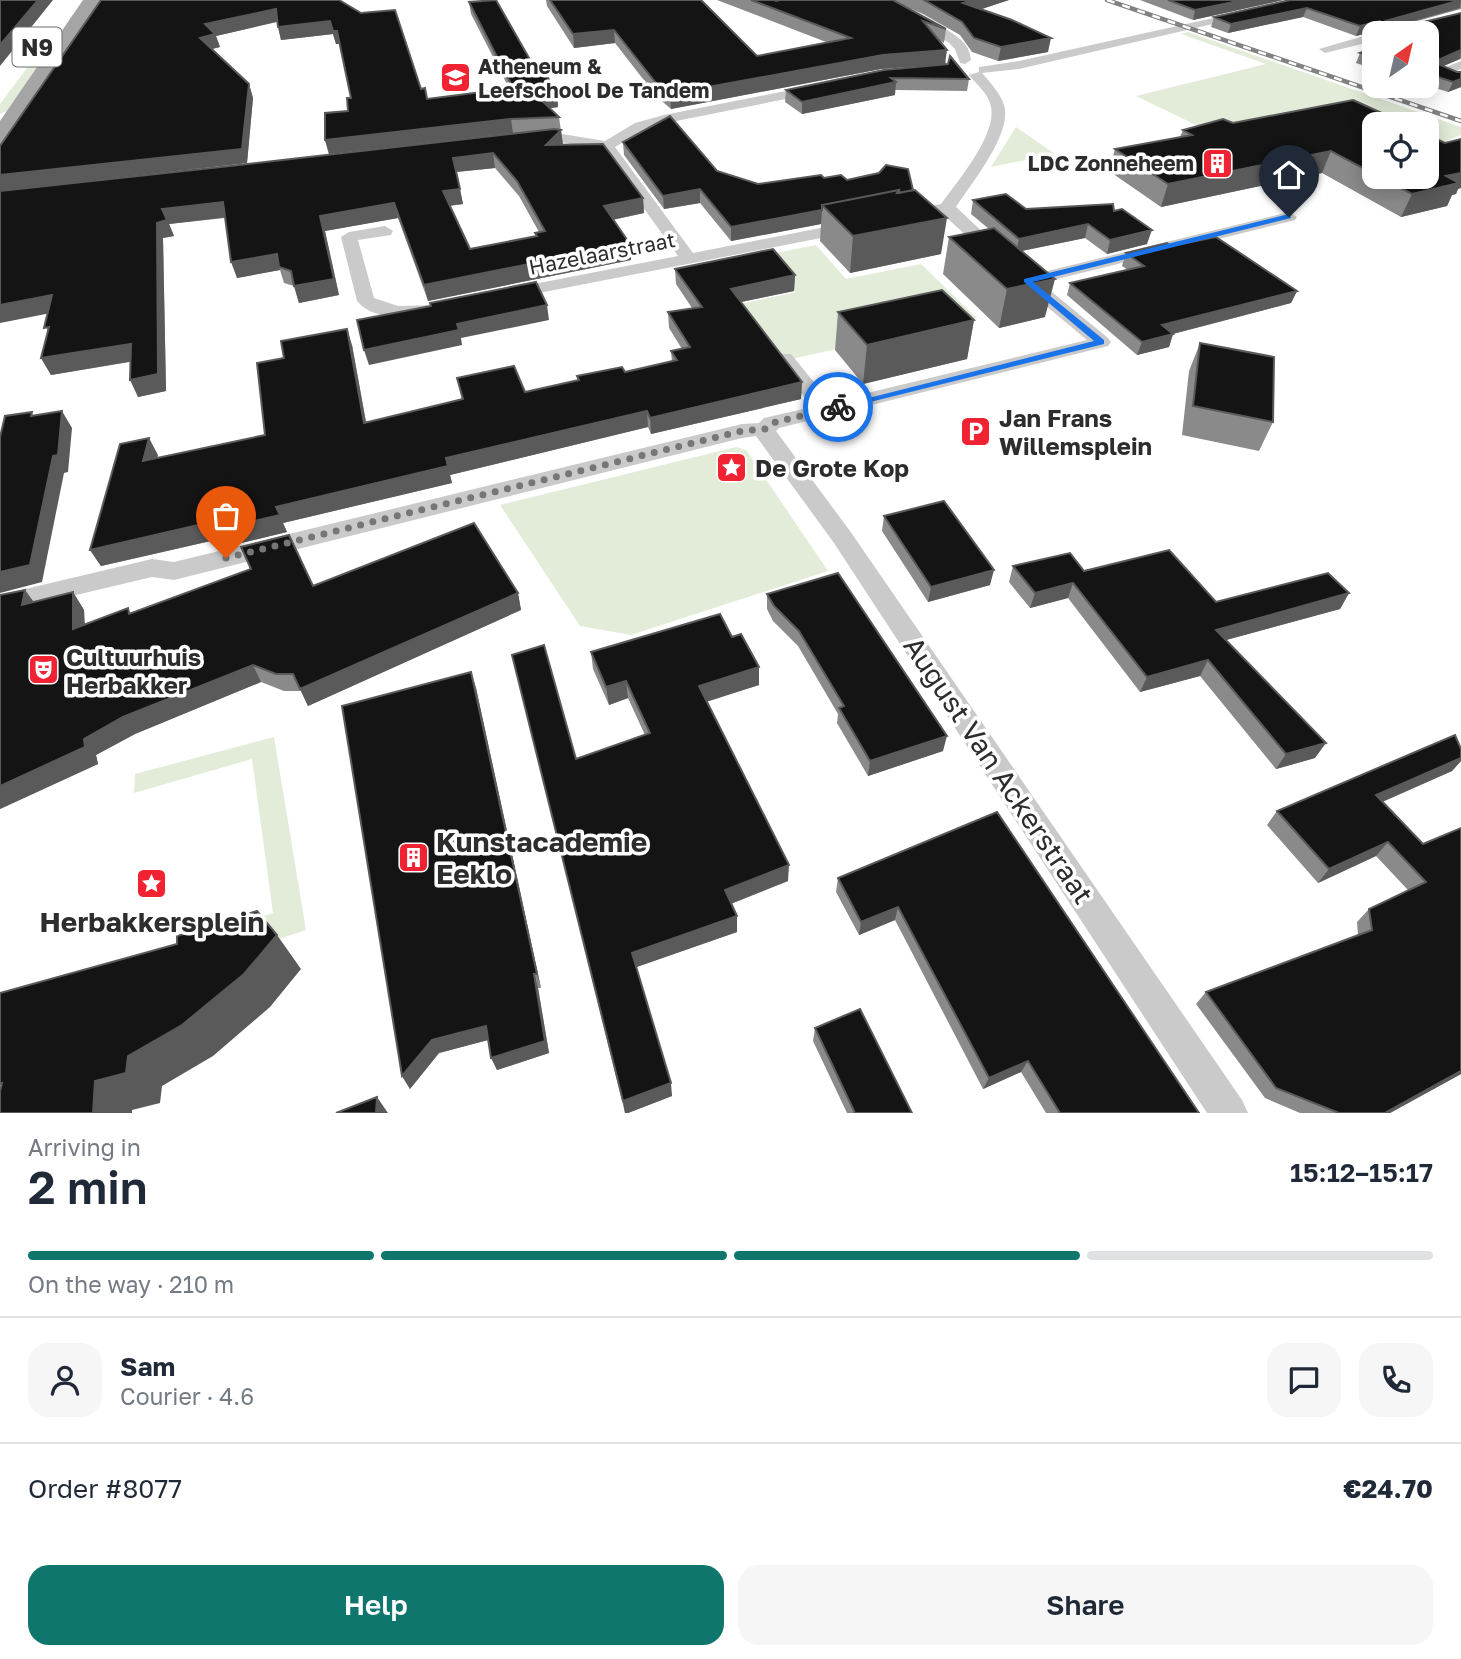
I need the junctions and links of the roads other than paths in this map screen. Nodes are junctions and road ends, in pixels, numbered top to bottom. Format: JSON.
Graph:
{"nodes":[{"id":1,"x":73,"y":0,"type":"edge"},
{"id":2,"x":92,"y":0,"type":"edge"},
{"id":3,"x":880,"y":0,"type":"edge"},
{"id":4,"x":1310,"y":0,"type":"edge"},
{"id":5,"x":1362,"y":40,"type":"edge"},
{"id":6,"x":1325,"y":49,"type":"dead end"},
{"id":7,"x":34,"y":51,"type":"dead end"},
{"id":8,"x":965,"y":60,"type":"junction"},
{"id":9,"x":947,"y":61,"type":"edge"},
{"id":10,"x":980,"y":72,"type":"junction"},
{"id":11,"x":957,"y":76,"type":"edge"},
{"id":12,"x":828,"y":87,"type":"edge"},
{"id":13,"x":0,"y":138,"type":"edge"},
{"id":14,"x":513,"y":140,"type":"edge"},
{"id":15,"x":607,"y":146,"type":"junction"},
{"id":16,"x":947,"y":208,"type":"junction"},
{"id":17,"x":1289,"y":217,"type":"dead end"},
{"id":18,"x":893,"y":219,"type":"edge"},
{"id":19,"x":866,"y":224,"type":"edge"},
{"id":20,"x":385,"y":231,"type":"dead end"},
{"id":21,"x":689,"y":259,"type":"junction"},
{"id":22,"x":1027,"y":281,"type":"junction"},
{"id":23,"x":488,"y":298,"type":"edge"},
{"id":24,"x":448,"y":306,"type":"edge"},
{"id":25,"x":785,"y":358,"type":"edge"},
{"id":26,"x":825,"y":410,"type":"junction"},
{"id":27,"x":765,"y":429,"type":"junction"},
{"id":28,"x":0,"y":604,"type":"edge"},
{"id":29,"x":1229,"y":1113,"type":"edge"}],
"edges":[{"from":1,"to":7,"type":"main road","number":"N9"},
{"from":2,"to":13,"type":"main road","number":"N9"},
{"from":3,"to":8,"type":"street"},
{"from":4,"to":10,"type":"street"},
{"from":5,"to":6,"type":"street"},
{"from":8,"to":9,"type":"street"},
{"from":8,"to":10,"type":"street"},
{"from":10,"to":11,"type":"street"},
{"from":10,"to":16,"type":"street"},
{"from":12,"to":15,"type":"street"},
{"from":14,"to":15,"type":"street"},
{"from":15,"to":21,"type":"street"},
{"from":16,"to":18,"type":"street"},
{"from":16,"to":22,"type":"street"},
{"from":17,"to":22,"type":"street"},
{"from":19,"to":21,"type":"street","name":"Hazelaarstraat"},
{"from":20,"to":24,"type":"street"},
{"from":21,"to":23,"type":"street","name":"Hazelaarstraat"},
{"from":22,"to":26,"type":"street"},
{"from":25,"to":26,"type":"street"},
{"from":26,"to":27,"type":"street"},
{"from":27,"to":28,"type":"street"},
{"from":27,"to":29,"type":"street","name":"August Van Ackerstraat"}]}
